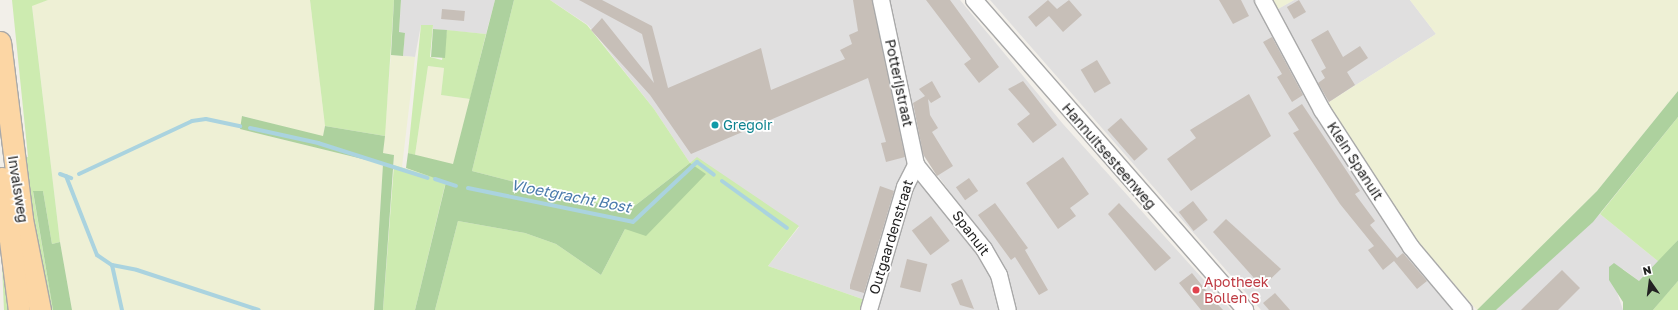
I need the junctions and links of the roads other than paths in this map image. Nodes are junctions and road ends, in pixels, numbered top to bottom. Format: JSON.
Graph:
{"nodes":[{"id":1,"x":881,"y":0,"type":"edge"},
{"id":2,"x":974,"y":0,"type":"edge"},
{"id":3,"x":1263,"y":0,"type":"edge"},
{"id":4,"x":0,"y":42,"type":"edge"},
{"id":5,"x":0,"y":165,"type":"edge"},
{"id":6,"x":916,"y":165,"type":"junction"},
{"id":7,"x":19,"y":310,"type":"edge"},
{"id":8,"x":40,"y":310,"type":"edge"},
{"id":9,"x":869,"y":310,"type":"edge"},
{"id":10,"x":1008,"y":310,"type":"edge"},
{"id":11,"x":1245,"y":310,"type":"edge"},
{"id":12,"x":1464,"y":310,"type":"edge"}],
"edges":[{"from":1,"to":6,"type":"street","name":"Potterijstraat"},
{"from":2,"to":11,"type":"street","name":"Hannuitsesteenweg"},
{"from":3,"to":12,"type":"street","name":"Klein Spanuit"},
{"from":4,"to":8,"type":"main road","name":"Invalsweg"},
{"from":5,"to":7,"type":"main road","name":"Invalsweg"},
{"from":6,"to":9,"type":"street","name":"Outgaardenstraat"},
{"from":6,"to":10,"type":"street","name":"Spanuit"}]}
